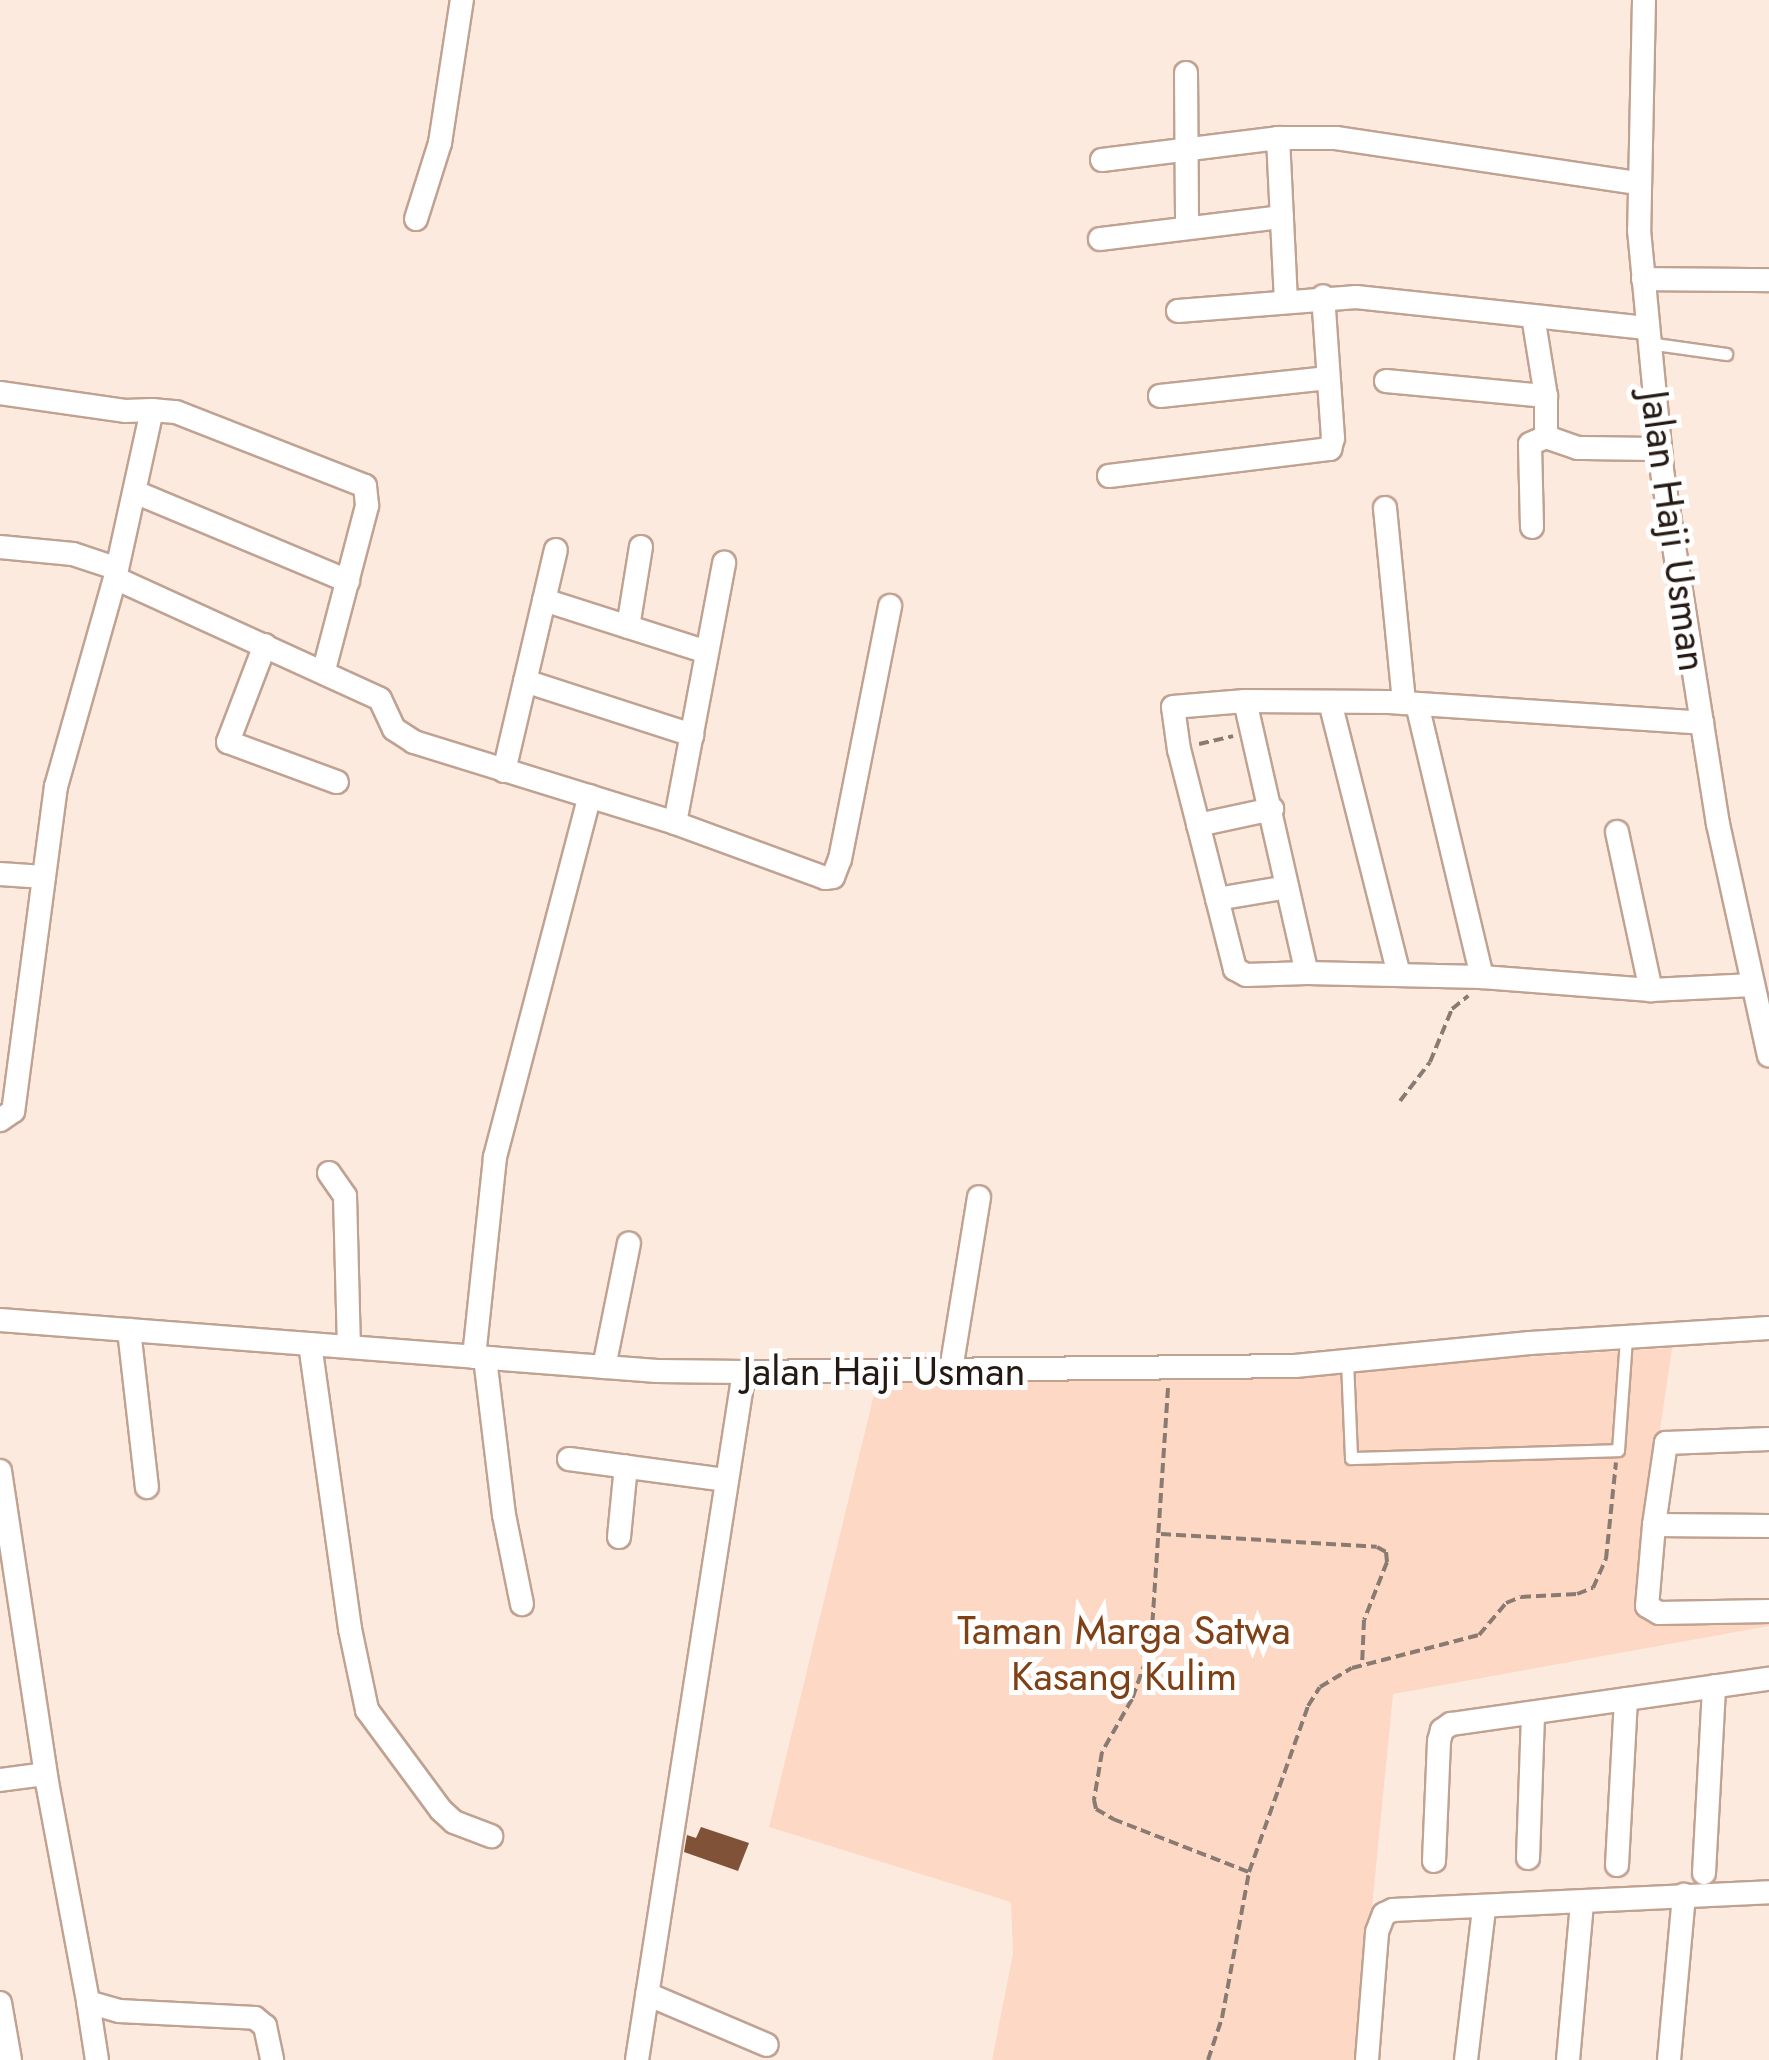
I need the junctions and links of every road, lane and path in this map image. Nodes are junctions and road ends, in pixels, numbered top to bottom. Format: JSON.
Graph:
{"nodes":[{"id":1,"x":462,"y":0,"type":"edge"},
{"id":2,"x":1644,"y":0,"type":"edge"},
{"id":3,"x":1186,"y":73,"type":"dead end"},
{"id":4,"x":1278,"y":138,"type":"junction"},
{"id":5,"x":1187,"y":149,"type":"junction"},
{"id":6,"x":1102,"y":160,"type":"dead end"},
{"id":7,"x":1638,"y":183,"type":"junction"},
{"id":8,"x":1282,"y":217,"type":"junction"},
{"id":9,"x":416,"y":219,"type":"dead end"},
{"id":10,"x":1187,"y":228,"type":"junction"},
{"id":11,"x":1100,"y":239,"type":"dead end"},
{"id":12,"x":1643,"y":278,"type":"junction"},
{"id":13,"x":1769,"y":280,"type":"edge"},
{"id":14,"x":1323,"y":296,"type":"junction"},
{"id":15,"x":1286,"y":302,"type":"junction"},
{"id":16,"x":1178,"y":311,"type":"dead end"},
{"id":17,"x":1533,"y":316,"type":"junction"},
{"id":18,"x":1647,"y":336,"type":"junction"},
{"id":19,"x":1726,"y":354,"type":"dead end"},
{"id":20,"x":1328,"y":378,"type":"junction"},
{"id":21,"x":1386,"y":381,"type":"dead end"},
{"id":22,"x":0,"y":393,"type":"edge"},
{"id":23,"x":1160,"y":396,"type":"dead end"},
{"id":24,"x":1546,"y":396,"type":"junction"},
{"id":25,"x":152,"y":410,"type":"junction"},
{"id":26,"x":1546,"y":437,"type":"junction"},
{"id":27,"x":1660,"y":449,"type":"junction"},
{"id":28,"x":1109,"y":476,"type":"dead end"},
{"id":29,"x":135,"y":492,"type":"junction"},
{"id":30,"x":1385,"y":508,"type":"dead end"},
{"id":31,"x":1532,"y":527,"type":"dead end"},
{"id":32,"x":641,"y":546,"type":"dead end"},
{"id":33,"x":0,"y":547,"type":"edge"},
{"id":34,"x":556,"y":550,"type":"dead end"},
{"id":35,"x":724,"y":563,"type":"dead end"},
{"id":36,"x":115,"y":573,"type":"junction"},
{"id":37,"x":348,"y":581,"type":"junction"},
{"id":38,"x":544,"y":600,"type":"junction"},
{"id":39,"x":890,"y":606,"type":"dead end"},
{"id":40,"x":628,"y":627,"type":"junction"},
{"id":41,"x":265,"y":645,"type":"junction"},
{"id":42,"x":707,"y":652,"type":"junction"},
{"id":43,"x":324,"y":670,"type":"junction"},
{"id":44,"x":525,"y":682,"type":"junction"},
{"id":45,"x":1245,"y":701,"type":"junction"},
{"id":46,"x":1330,"y":702,"type":"junction"},
{"id":47,"x":1410,"y":704,"type":"junction"},
{"id":48,"x":1702,"y":723,"type":"junction"},
{"id":49,"x":1252,"y":731,"type":"junction"},
{"id":50,"x":692,"y":735,"type":"junction"},
{"id":51,"x":1178,"y":750,"type":"junction"},
{"id":52,"x":504,"y":771,"type":"junction"},
{"id":53,"x":336,"y":782,"type":"dead end"},
{"id":54,"x":590,"y":796,"type":"junction"},
{"id":55,"x":1272,"y":809,"type":"junction"},
{"id":56,"x":675,"y":822,"type":"junction"},
{"id":57,"x":1198,"y":824,"type":"junction"},
{"id":58,"x":1618,"y":832,"type":"dead end"},
{"id":59,"x":0,"y":874,"type":"edge"},
{"id":60,"x":44,"y":877,"type":"junction"},
{"id":61,"x":1287,"y":887,"type":"junction"},
{"id":62,"x":1217,"y":899,"type":"junction"},
{"id":63,"x":1307,"y":973,"type":"junction"},
{"id":64,"x":1399,"y":974,"type":"junction"},
{"id":65,"x":1487,"y":977,"type":"junction"},
{"id":66,"x":1651,"y":990,"type":"junction"},
{"id":67,"x":1760,"y":998,"type":"edge"},
{"id":68,"x":1769,"y":1055,"type":"edge"},
{"id":69,"x":1400,"y":1102,"type":"dead end"},
{"id":70,"x":0,"y":1120,"type":"edge"},
{"id":71,"x":328,"y":1173,"type":"dead end"},
{"id":72,"x":979,"y":1197,"type":"dead end"},
{"id":73,"x":628,"y":1243,"type":"dead end"},
{"id":74,"x":0,"y":1320,"type":"edge"},
{"id":75,"x":1769,"y":1328,"type":"edge"},
{"id":76,"x":129,"y":1330,"type":"junction"},
{"id":77,"x":1626,"y":1339,"type":"junction"},
{"id":78,"x":310,"y":1344,"type":"junction"},
{"id":79,"x":349,"y":1347,"type":"junction"},
{"id":80,"x":479,"y":1357,"type":"junction"},
{"id":81,"x":1346,"y":1361,"type":"junction"},
{"id":82,"x":604,"y":1367,"type":"junction"},
{"id":83,"x":1169,"y":1368,"type":"junction"},
{"id":84,"x":951,"y":1370,"type":"junction"},
{"id":85,"x":744,"y":1372,"type":"junction"},
{"id":86,"x":1769,"y":1439,"type":"edge"},
{"id":87,"x":1618,"y":1450,"type":"junction"},
{"id":88,"x":569,"y":1459,"type":"dead end"},
{"id":89,"x":626,"y":1466,"type":"junction"},
{"id":90,"x":0,"y":1471,"type":"edge"},
{"id":91,"x":727,"y":1480,"type":"junction"},
{"id":92,"x":147,"y":1487,"type":"dead end"},
{"id":93,"x":1654,"y":1526,"type":"junction"},
{"id":94,"x":1769,"y":1526,"type":"edge"},
{"id":95,"x":1161,"y":1534,"type":"junction"},
{"id":96,"x":619,"y":1537,"type":"dead end"},
{"id":97,"x":522,"y":1604,"type":"dead end"},
{"id":98,"x":1769,"y":1611,"type":"edge"},
{"id":99,"x":1362,"y":1665,"type":"junction"},
{"id":100,"x":1769,"y":1679,"type":"edge"},
{"id":101,"x":1714,"y":1686,"type":"junction"},
{"id":102,"x":1626,"y":1699,"type":"junction"},
{"id":103,"x":1533,"y":1712,"type":"junction"},
{"id":104,"x":45,"y":1774,"type":"junction"},
{"id":105,"x":0,"y":1780,"type":"edge"},
{"id":106,"x":491,"y":1836,"type":"dead end"},
{"id":107,"x":1528,"y":1858,"type":"dead end"},
{"id":108,"x":1434,"y":1860,"type":"dead end"},
{"id":109,"x":1617,"y":1865,"type":"dead end"},
{"id":110,"x":1249,"y":1872,"type":"junction"},
{"id":111,"x":1704,"y":1873,"type":"dead end"},
{"id":112,"x":1769,"y":1892,"type":"edge"},
{"id":113,"x":1684,"y":1895,"type":"junction"},
{"id":114,"x":1582,"y":1902,"type":"junction"},
{"id":115,"x":1484,"y":1908,"type":"junction"},
{"id":116,"x":647,"y":1994,"type":"junction"},
{"id":117,"x":88,"y":2002,"type":"junction"},
{"id":118,"x":0,"y":2003,"type":"edge"},
{"id":119,"x":767,"y":2045,"type":"dead end"},
{"id":120,"x":10,"y":2060,"type":"edge"},
{"id":121,"x":97,"y":2060,"type":"edge"},
{"id":122,"x":272,"y":2060,"type":"edge"},
{"id":123,"x":637,"y":2060,"type":"edge"},
{"id":124,"x":1208,"y":2060,"type":"edge"},
{"id":125,"x":1368,"y":2060,"type":"edge"},
{"id":126,"x":1466,"y":2060,"type":"edge"},
{"id":127,"x":1568,"y":2060,"type":"edge"},
{"id":128,"x":1669,"y":2060,"type":"edge"}],
"edges":[{"from":1,"to":9,"type":"street"},
{"from":2,"to":7,"type":"street","name":"Jalan Haji Usman"},
{"from":3,"to":5,"type":"street"},
{"from":4,"to":5,"type":"street"},
{"from":4,"to":7,"type":"street"},
{"from":4,"to":8,"type":"street"},
{"from":5,"to":6,"type":"street"},
{"from":5,"to":10,"type":"street"},
{"from":7,"to":12,"type":"street","name":"Jalan Haji Usman"},
{"from":8,"to":10,"type":"street"},
{"from":8,"to":15,"type":"street"},
{"from":10,"to":11,"type":"street"},
{"from":12,"to":13,"type":"street"},
{"from":12,"to":18,"type":"street","name":"Jalan Haji Usman"},
{"from":14,"to":15,"type":"street"},
{"from":14,"to":17,"type":"street"},
{"from":14,"to":20,"type":"street"},
{"from":15,"to":16,"type":"street"},
{"from":17,"to":18,"type":"street"},
{"from":17,"to":24,"type":"street"},
{"from":18,"to":19,"type":"lane"},
{"from":18,"to":27,"type":"street","name":"Jalan Haji Usman"},
{"from":20,"to":23,"type":"street"},
{"from":20,"to":28,"type":"street"},
{"from":21,"to":24,"type":"street"},
{"from":22,"to":25,"type":"street"},
{"from":24,"to":26,"type":"street"},
{"from":25,"to":29,"type":"street"},
{"from":25,"to":37,"type":"street"},
{"from":26,"to":27,"type":"street"},
{"from":26,"to":31,"type":"street"},
{"from":27,"to":48,"type":"street","name":"Jalan Haji Usman"},
{"from":29,"to":36,"type":"street"},
{"from":29,"to":37,"type":"street"},
{"from":30,"to":47,"type":"street"},
{"from":32,"to":40,"type":"street"},
{"from":33,"to":36,"type":"street"},
{"from":34,"to":38,"type":"street"},
{"from":35,"to":42,"type":"street"},
{"from":36,"to":41,"type":"street"},
{"from":36,"to":60,"type":"street"},
{"from":37,"to":43,"type":"street"},
{"from":38,"to":40,"type":"street"},
{"from":38,"to":44,"type":"street"},
{"from":39,"to":56,"type":"street"},
{"from":40,"to":42,"type":"street"},
{"from":41,"to":43,"type":"street"},
{"from":41,"to":53,"type":"street"},
{"from":42,"to":50,"type":"street"},
{"from":43,"to":52,"type":"street"},
{"from":44,"to":50,"type":"street"},
{"from":44,"to":52,"type":"street"},
{"from":45,"to":46,"type":"street"},
{"from":45,"to":49,"type":"street"},
{"from":45,"to":51,"type":"street"},
{"from":46,"to":47,"type":"street"},
{"from":46,"to":64,"type":"street"},
{"from":47,"to":48,"type":"street"},
{"from":47,"to":65,"type":"street"},
{"from":48,"to":67,"type":"street","name":"Jalan Haji Usman"},
{"from":49,"to":51,"type":"path"},
{"from":49,"to":55,"type":"street"},
{"from":50,"to":56,"type":"street"},
{"from":51,"to":57,"type":"street"},
{"from":52,"to":54,"type":"street"},
{"from":54,"to":56,"type":"street"},
{"from":54,"to":80,"type":"street"},
{"from":55,"to":57,"type":"street"},
{"from":55,"to":61,"type":"street"},
{"from":57,"to":62,"type":"street"},
{"from":58,"to":66,"type":"street"},
{"from":59,"to":60,"type":"street"},
{"from":60,"to":70,"type":"street"},
{"from":61,"to":62,"type":"street"},
{"from":61,"to":63,"type":"street"},
{"from":62,"to":63,"type":"street"},
{"from":63,"to":64,"type":"street"},
{"from":64,"to":65,"type":"street"},
{"from":65,"to":66,"type":"street"},
{"from":65,"to":69,"type":"path"},
{"from":66,"to":67,"type":"street"},
{"from":67,"to":68,"type":"street","name":"Jalan Haji Usman"},
{"from":71,"to":79,"type":"street"},
{"from":72,"to":84,"type":"street"},
{"from":73,"to":82,"type":"street"},
{"from":74,"to":76,"type":"street","name":"Jalan Haji Usman"},
{"from":75,"to":77,"type":"street","name":"Jalan Haji Usman"},
{"from":76,"to":78,"type":"street","name":"Jalan Haji Usman"},
{"from":76,"to":92,"type":"street"},
{"from":77,"to":81,"type":"street","name":"Jalan Haji Usman"},
{"from":77,"to":87,"type":"lane"},
{"from":78,"to":79,"type":"street","name":"Jalan Haji Usman"},
{"from":78,"to":106,"type":"street"},
{"from":79,"to":80,"type":"street","name":"Jalan Haji Usman"},
{"from":80,"to":82,"type":"street","name":"Jalan Haji Usman"},
{"from":80,"to":97,"type":"street"},
{"from":81,"to":83,"type":"street","name":"Jalan Haji Usman"},
{"from":81,"to":87,"type":"lane"},
{"from":82,"to":85,"type":"street","name":"Jalan Haji Usman"},
{"from":83,"to":84,"type":"street","name":"Jalan Haji Usman"},
{"from":83,"to":95,"type":"path"},
{"from":84,"to":85,"type":"street","name":"Jalan Haji Usman"},
{"from":85,"to":91,"type":"street"},
{"from":86,"to":93,"type":"street"},
{"from":87,"to":99,"type":"path"},
{"from":88,"to":89,"type":"street"},
{"from":89,"to":91,"type":"street"},
{"from":89,"to":96,"type":"street"},
{"from":90,"to":104,"type":"street"},
{"from":91,"to":116,"type":"street"},
{"from":93,"to":94,"type":"street"},
{"from":93,"to":98,"type":"street"},
{"from":95,"to":99,"type":"path"},
{"from":95,"to":110,"type":"path"},
{"from":99,"to":110,"type":"path"},
{"from":100,"to":101,"type":"street"},
{"from":101,"to":102,"type":"street"},
{"from":101,"to":111,"type":"street"},
{"from":102,"to":103,"type":"street"},
{"from":102,"to":109,"type":"street"},
{"from":103,"to":107,"type":"street"},
{"from":103,"to":108,"type":"street"},
{"from":104,"to":105,"type":"street"},
{"from":104,"to":117,"type":"street"},
{"from":110,"to":124,"type":"path"},
{"from":112,"to":113,"type":"street"},
{"from":113,"to":114,"type":"street"},
{"from":113,"to":128,"type":"street"},
{"from":114,"to":115,"type":"street"},
{"from":114,"to":127,"type":"street"},
{"from":115,"to":125,"type":"street"},
{"from":115,"to":126,"type":"street"},
{"from":116,"to":119,"type":"street"},
{"from":116,"to":123,"type":"street"},
{"from":117,"to":121,"type":"street"},
{"from":117,"to":122,"type":"street"},
{"from":118,"to":120,"type":"street"}]}
